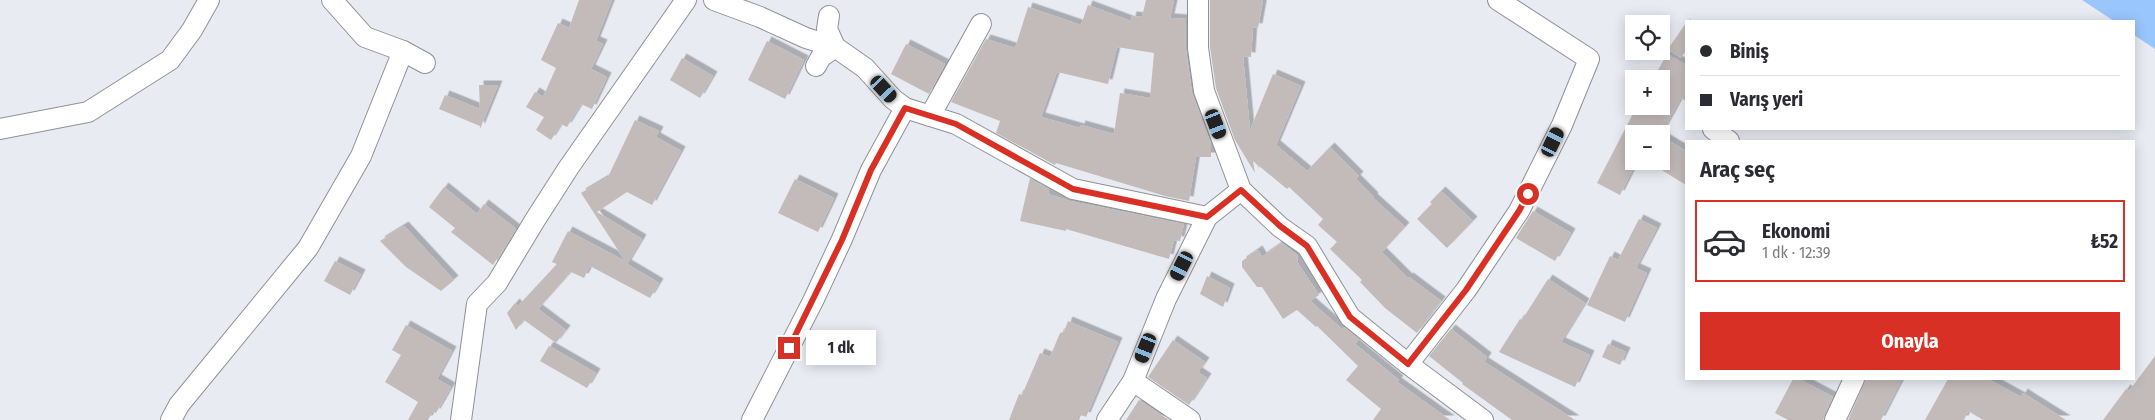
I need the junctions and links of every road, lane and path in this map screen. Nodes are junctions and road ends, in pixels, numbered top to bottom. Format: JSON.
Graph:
{"nodes":[{"id":1,"x":208,"y":0,"type":"edge"},
{"id":2,"x":332,"y":0,"type":"edge"},
{"id":3,"x":686,"y":0,"type":"edge"},
{"id":4,"x":714,"y":0,"type":"edge"},
{"id":5,"x":1198,"y":0,"type":"edge"},
{"id":6,"x":1498,"y":0,"type":"edge"},
{"id":7,"x":829,"y":16,"type":"dead end"},
{"id":8,"x":981,"y":24,"type":"dead end"},
{"id":9,"x":835,"y":48,"type":"junction"},
{"id":10,"x":403,"y":51,"type":"junction"},
{"id":11,"x":425,"y":62,"type":"dead end"},
{"id":12,"x":816,"y":66,"type":"dead end"},
{"id":13,"x":905,"y":108,"type":"junction"},
{"id":14,"x":930,"y":116,"type":"junction"},
{"id":15,"x":0,"y":129,"type":"edge"},
{"id":16,"x":1713,"y":130,"type":"edge"},
{"id":17,"x":1728,"y":140,"type":"edge"},
{"id":18,"x":1241,"y":190,"type":"junction"},
{"id":19,"x":1207,"y":217,"type":"junction"},
{"id":20,"x":1408,"y":364,"type":"junction"},
{"id":21,"x":1854,"y":380,"type":"edge"},
{"id":22,"x":1133,"y":381,"type":"junction"},
{"id":23,"x":171,"y":420,"type":"edge"},
{"id":24,"x":461,"y":420,"type":"edge"},
{"id":25,"x":752,"y":420,"type":"edge"},
{"id":26,"x":1107,"y":420,"type":"edge"},
{"id":27,"x":1190,"y":420,"type":"edge"},
{"id":28,"x":1483,"y":420,"type":"edge"},
{"id":29,"x":1835,"y":420,"type":"edge"}],
"edges":[{"from":1,"to":15,"type":"street"},
{"from":2,"to":10,"type":"street"},
{"from":3,"to":24,"type":"street"},
{"from":4,"to":9,"type":"street"},
{"from":5,"to":18,"type":"street"},
{"from":6,"to":20,"type":"street"},
{"from":7,"to":9,"type":"street"},
{"from":8,"to":14,"type":"street"},
{"from":9,"to":12,"type":"street"},
{"from":9,"to":13,"type":"street"},
{"from":10,"to":11,"type":"street"},
{"from":10,"to":23,"type":"street"},
{"from":13,"to":14,"type":"street"},
{"from":13,"to":25,"type":"street"},
{"from":14,"to":19,"type":"street"},
{"from":16,"to":17,"type":"street"},
{"from":18,"to":19,"type":"street"},
{"from":18,"to":20,"type":"street"},
{"from":19,"to":22,"type":"street"},
{"from":20,"to":28,"type":"street"},
{"from":21,"to":29,"type":"street"},
{"from":22,"to":26,"type":"street"},
{"from":22,"to":27,"type":"street"}]}
